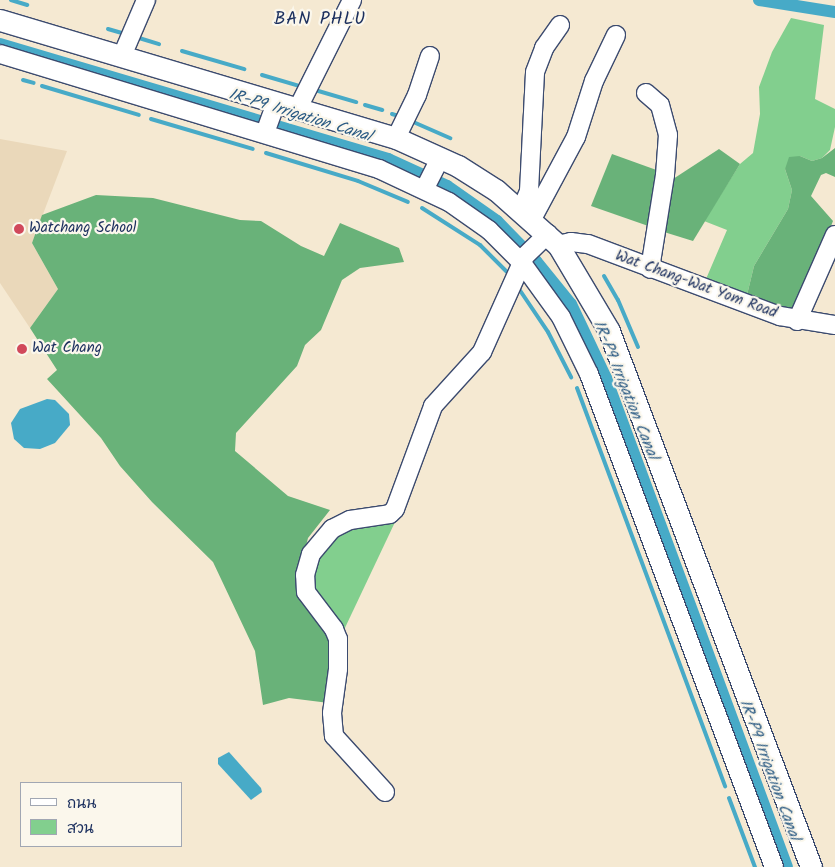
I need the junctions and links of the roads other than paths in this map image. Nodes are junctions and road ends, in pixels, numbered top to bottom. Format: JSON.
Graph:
{"nodes":[{"id":1,"x":146,"y":0,"type":"edge"},
{"id":2,"x":352,"y":0,"type":"edge"},
{"id":3,"x":0,"y":20,"type":"edge"},
{"id":4,"x":560,"y":25,"type":"dead end"},
{"id":5,"x":616,"y":36,"type":"dead end"},
{"id":6,"x":0,"y":54,"type":"edge"},
{"id":7,"x":122,"y":56,"type":"junction"},
{"id":8,"x":430,"y":56,"type":"dead end"},
{"id":9,"x":646,"y":92,"type":"dead end"},
{"id":10,"x":275,"y":106,"type":"junction"},
{"id":11,"x":298,"y":108,"type":"junction"},
{"id":12,"x":266,"y":131,"type":"junction"},
{"id":13,"x":396,"y":138,"type":"junction"},
{"id":14,"x":432,"y":173,"type":"junction"},
{"id":15,"x":526,"y":215,"type":"junction"},
{"id":16,"x":835,"y":235,"type":"edge"},
{"id":17,"x":538,"y":249,"type":"junction"},
{"id":18,"x":650,"y":270,"type":"junction"},
{"id":19,"x":797,"y":321,"type":"junction"},
{"id":20,"x":835,"y":325,"type":"edge"},
{"id":21,"x":385,"y":792,"type":"dead end"},
{"id":22,"x":774,"y":867,"type":"edge"},
{"id":23,"x":811,"y":867,"type":"edge"}],
"edges":[{"from":1,"to":7,"type":"street"},
{"from":2,"to":11,"type":"street"},
{"from":3,"to":7,"type":"main road"},
{"from":4,"to":15,"type":"street"},
{"from":5,"to":15,"type":"street"},
{"from":6,"to":12,"type":"street"},
{"from":7,"to":10,"type":"main road"},
{"from":8,"to":13,"type":"street"},
{"from":9,"to":18,"type":"street"},
{"from":10,"to":11,"type":"main road"},
{"from":10,"to":12,"type":"street"},
{"from":11,"to":13,"type":"main road"},
{"from":12,"to":14,"type":"street"},
{"from":13,"to":14,"type":"main road"},
{"from":14,"to":15,"type":"main road"},
{"from":14,"to":17,"type":"street"},
{"from":15,"to":17,"type":"main road"},
{"from":16,"to":19,"type":"street"},
{"from":17,"to":18,"type":"street","name":"Wat Chang-Wat Yom Road"},
{"from":17,"to":21,"type":"street"},
{"from":17,"to":22,"type":"street"},
{"from":17,"to":23,"type":"main road"},
{"from":18,"to":19,"type":"street","name":"Wat Chang-Wat Yom Road"},
{"from":19,"to":20,"type":"street","name":"Wat Chang-Wat Yom Road"}]}
